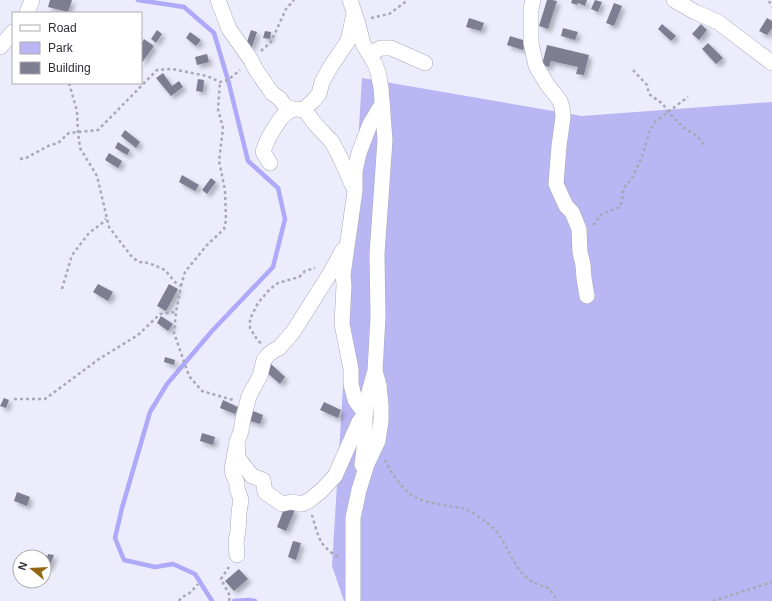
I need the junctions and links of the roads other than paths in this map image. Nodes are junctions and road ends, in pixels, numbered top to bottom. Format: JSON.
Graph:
{"nodes":[{"id":1,"x":32,"y":0,"type":"edge"},
{"id":2,"x":218,"y":0,"type":"edge"},
{"id":3,"x":533,"y":0,"type":"edge"},
{"id":4,"x":674,"y":0,"type":"edge"},
{"id":5,"x":27,"y":12,"type":"edge"},
{"id":6,"x":354,"y":13,"type":"edge"},
{"id":7,"x":12,"y":33,"type":"edge"},
{"id":8,"x":0,"y":47,"type":"edge"},
{"id":9,"x":369,"y":54,"type":"junction"},
{"id":10,"x":425,"y":62,"type":"dead end"},
{"id":11,"x":772,"y":63,"type":"edge"},
{"id":12,"x":382,"y":104,"type":"junction"},
{"id":13,"x":297,"y":110,"type":"junction"},
{"id":14,"x":270,"y":163,"type":"dead end"},
{"id":15,"x":355,"y":191,"type":"junction"},
{"id":16,"x":347,"y":244,"type":"junction"},
{"id":17,"x":587,"y":296,"type":"dead end"},
{"id":18,"x":375,"y":371,"type":"junction"},
{"id":19,"x":365,"y":414,"type":"junction"},
{"id":20,"x":237,"y":442,"type":"junction"},
{"id":21,"x":359,"y":490,"type":"junction"},
{"id":22,"x":237,"y":555,"type":"road end"},
{"id":23,"x":353,"y":601,"type":"edge"}],
"edges":[{"from":1,"to":5,"type":"street"},
{"from":2,"to":13,"type":"street"},
{"from":3,"to":17,"type":"street"},
{"from":4,"to":11,"type":"street"},
{"from":6,"to":9,"type":"street"},
{"from":6,"to":13,"type":"street"},
{"from":7,"to":8,"type":"street"},
{"from":9,"to":10,"type":"street"},
{"from":9,"to":12,"type":"street"},
{"from":12,"to":15,"type":"street"},
{"from":12,"to":18,"type":"street"},
{"from":13,"to":14,"type":"street"},
{"from":13,"to":15,"type":"street"},
{"from":15,"to":16,"type":"street"},
{"from":16,"to":19,"type":"street"},
{"from":16,"to":20,"type":"street"},
{"from":18,"to":19,"type":"street"},
{"from":18,"to":21,"type":"street"},
{"from":19,"to":20,"type":"street"},
{"from":19,"to":21,"type":"street"},
{"from":20,"to":22,"type":"street"},
{"from":21,"to":23,"type":"street"}]}
